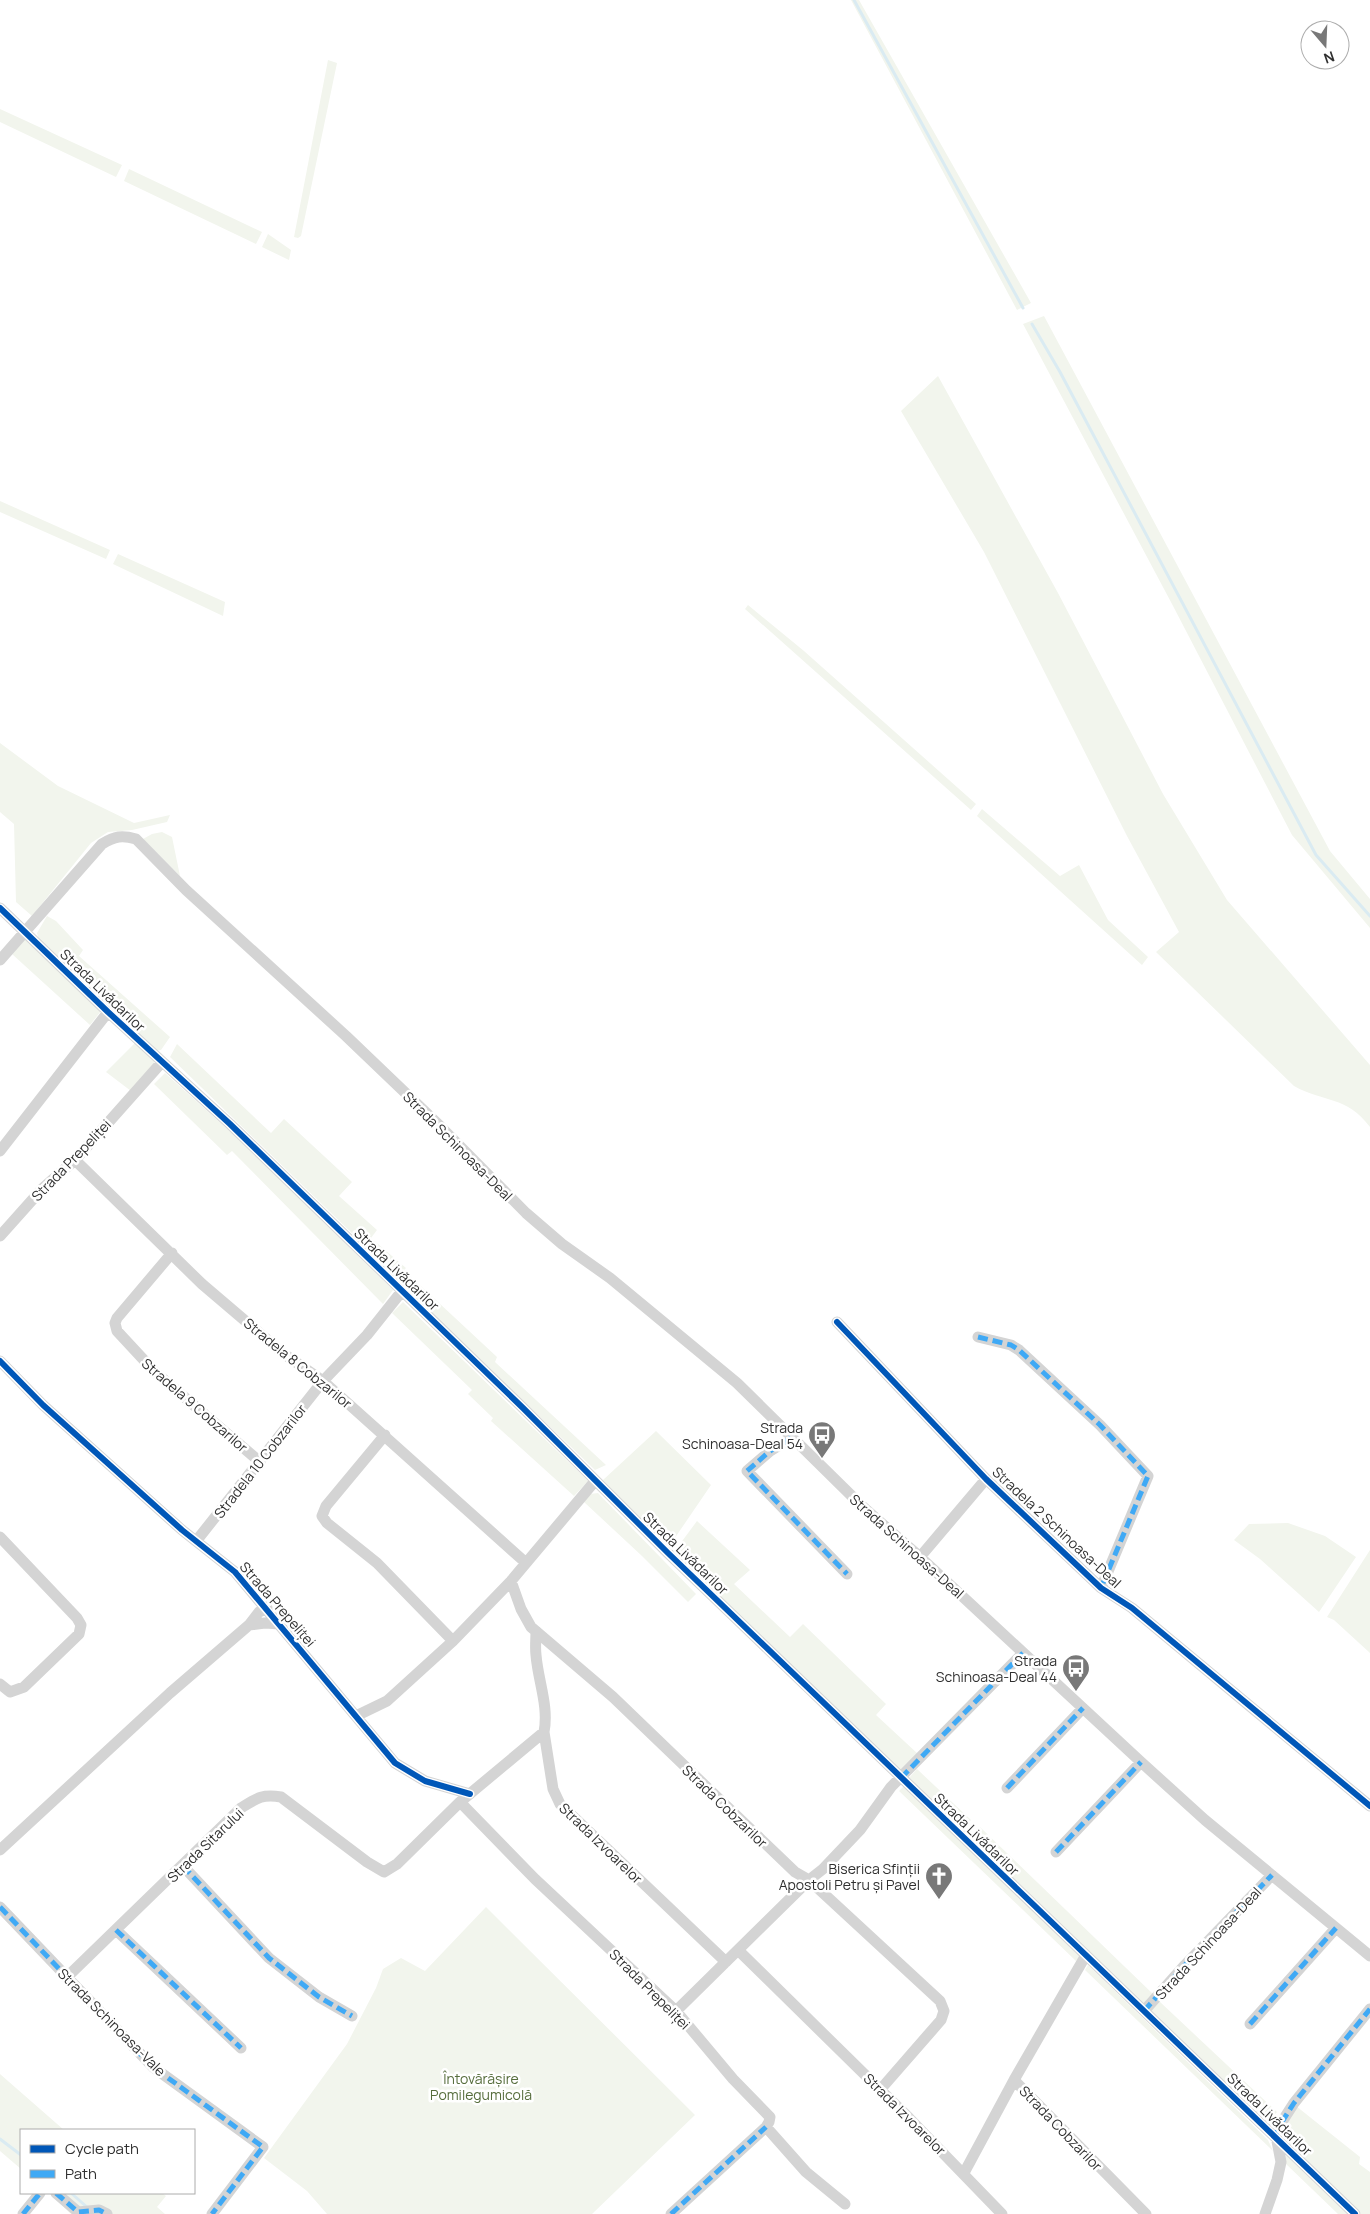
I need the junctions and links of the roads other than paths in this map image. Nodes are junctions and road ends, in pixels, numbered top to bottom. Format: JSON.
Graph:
{"nodes":[{"id":1,"x":0,"y":908,"type":"edge"},
{"id":2,"x":25,"y":931,"type":"junction"},
{"id":3,"x":0,"y":960,"type":"edge"},
{"id":4,"x":108,"y":1012,"type":"junction"},
{"id":5,"x":162,"y":1062,"type":"junction"},
{"id":6,"x":0,"y":1151,"type":"edge"},
{"id":7,"x":75,"y":1160,"type":"junction"},
{"id":8,"x":0,"y":1236,"type":"edge"},
{"id":9,"x":172,"y":1254,"type":"junction"},
{"id":10,"x":402,"y":1291,"type":"junction"},
{"id":11,"x":837,"y":1322,"type":"dead end"},
{"id":12,"x":978,"y":1337,"type":"dead end"},
{"id":13,"x":0,"y":1361,"type":"edge"},
{"id":14,"x":323,"y":1381,"type":"junction"},
{"id":15,"x":385,"y":1435,"type":"junction"},
{"id":16,"x":791,"y":1438,"type":"junction"},
{"id":17,"x":260,"y":1462,"type":"junction"},
{"id":18,"x":986,"y":1479,"type":"junction"},
{"id":19,"x":595,"y":1481,"type":"junction"},
{"id":20,"x":0,"y":1536,"type":"edge"},
{"id":21,"x":196,"y":1540,"type":"junction"},
{"id":22,"x":920,"y":1557,"type":"junction"},
{"id":23,"x":525,"y":1562,"type":"junction"},
{"id":24,"x":847,"y":1574,"type":"dead end"},
{"id":25,"x":511,"y":1581,"type":"junction"},
{"id":26,"x":1101,"y":1588,"type":"junction"},
{"id":27,"x":267,"y":1608,"type":"junction"},
{"id":28,"x":280,"y":1624,"type":"junction"},
{"id":29,"x":249,"y":1625,"type":"junction"},
{"id":30,"x":536,"y":1631,"type":"junction"},
{"id":31,"x":453,"y":1641,"type":"junction"},
{"id":32,"x":1023,"y":1653,"type":"junction"},
{"id":33,"x":0,"y":1684,"type":"edge"},
{"id":34,"x":1083,"y":1708,"type":"junction"},
{"id":35,"x":356,"y":1716,"type":"junction"},
{"id":36,"x":544,"y":1732,"type":"junction"},
{"id":37,"x":1141,"y":1762,"type":"junction"},
{"id":38,"x":901,"y":1778,"type":"junction"},
{"id":39,"x":1007,"y":1788,"type":"dead end"},
{"id":40,"x":465,"y":1798,"type":"junction"},
{"id":41,"x":1370,"y":1806,"type":"edge"},
{"id":42,"x":0,"y":1850,"type":"edge"},
{"id":43,"x":1056,"y":1852,"type":"dead end"},
{"id":44,"x":183,"y":1866,"type":"junction"},
{"id":45,"x":1272,"y":1875,"type":"junction"},
{"id":46,"x":808,"y":1880,"type":"junction"},
{"id":47,"x":0,"y":1907,"type":"edge"},
{"id":48,"x":1336,"y":1928,"type":"junction"},
{"id":49,"x":116,"y":1930,"type":"junction"},
{"id":50,"x":738,"y":1950,"type":"junction"},
{"id":51,"x":1086,"y":1955,"type":"junction"},
{"id":52,"x":1370,"y":1956,"type":"edge"},
{"id":53,"x":726,"y":1962,"type":"junction"},
{"id":54,"x":66,"y":1978,"type":"junction"},
{"id":55,"x":1370,"y":2009,"type":"edge"},
{"id":56,"x":676,"y":2011,"type":"junction"},
{"id":57,"x":1144,"y":2011,"type":"junction"},
{"id":58,"x":352,"y":2016,"type":"dead end"},
{"id":59,"x":1250,"y":2024,"type":"dead end"},
{"id":60,"x":241,"y":2048,"type":"dead end"},
{"id":61,"x":1014,"y":2080,"type":"junction"},
{"id":62,"x":880,"y":2090,"type":"junction"},
{"id":63,"x":766,"y":2127,"type":"junction"},
{"id":64,"x":1276,"y":2136,"type":"junction"},
{"id":65,"x":964,"y":2173,"type":"junction"},
{"id":66,"x":39,"y":2194,"type":"edge"},
{"id":67,"x":57,"y":2194,"type":"edge"},
{"id":68,"x":845,"y":2204,"type":"dead end"},
{"id":69,"x":23,"y":2214,"type":"edge"},
{"id":70,"x":107,"y":2214,"type":"edge"},
{"id":71,"x":212,"y":2214,"type":"edge"},
{"id":72,"x":671,"y":2214,"type":"edge"},
{"id":73,"x":1002,"y":2214,"type":"edge"},
{"id":74,"x":1146,"y":2214,"type":"edge"},
{"id":75,"x":1265,"y":2214,"type":"edge"},
{"id":76,"x":1355,"y":2214,"type":"edge"}],
"edges":[{"from":1,"to":2,"type":"street","name":"Strada Livădarilor"},
{"from":2,"to":3,"type":"street"},
{"from":2,"to":4,"type":"street","name":"Strada Livădarilor"},
{"from":2,"to":16,"type":"street","name":"Strada Schinoasa-Deal"},
{"from":4,"to":5,"type":"street","name":"Strada Livădarilor"},
{"from":4,"to":6,"type":"street","name":"Strada Livădarilor"},
{"from":5,"to":7,"type":"street","name":"Strada Prepeliței"},
{"from":5,"to":10,"type":"street","name":"Strada Livădarilor"},
{"from":7,"to":8,"type":"street","name":"Strada Prepeliței"},
{"from":7,"to":9,"type":"street","name":"Stradela 8 Cobzarilor"},
{"from":9,"to":14,"type":"street","name":"Stradela 8 Cobzarilor"},
{"from":9,"to":17,"type":"street","name":"Stradela 9 Cobzarilor"},
{"from":10,"to":14,"type":"street","name":"Stradela 10 Cobzarilor"},
{"from":10,"to":19,"type":"street","name":"Strada Livădarilor"},
{"from":11,"to":18,"type":"street","name":"Stradela 2 Schinoasa-Deal"},
{"from":12,"to":26,"type":"street","name":"Stradela 2 Schinoasa-Deal"},
{"from":13,"to":21,"type":"street","name":"Strada Prepeliței"},
{"from":14,"to":15,"type":"street","name":"Stradela 8 Cobzarilor"},
{"from":14,"to":17,"type":"street","name":"Stradela 10 Cobzarilor"},
{"from":15,"to":23,"type":"street","name":"Stradela 8 Cobzarilor"},
{"from":15,"to":31,"type":"street"},
{"from":16,"to":22,"type":"street","name":"Strada Schinoasa-Deal"},
{"from":16,"to":24,"type":"street"},
{"from":17,"to":21,"type":"street","name":"Stradela 10 Cobzarilor"},
{"from":18,"to":22,"type":"street"},
{"from":18,"to":26,"type":"street","name":"Stradela 2 Schinoasa-Deal"},
{"from":19,"to":23,"type":"street"},
{"from":19,"to":38,"type":"street","name":"Strada Livădarilor"},
{"from":20,"to":33,"type":"street"},
{"from":21,"to":27,"type":"street","name":"Strada Prepeliței"},
{"from":22,"to":32,"type":"street","name":"Strada Schinoasa-Deal"},
{"from":23,"to":25,"type":"street"},
{"from":25,"to":30,"type":"street","name":"Strada Cobzarilor"},
{"from":25,"to":31,"type":"street"},
{"from":26,"to":41,"type":"street","name":"Stradela 2 Schinoasa-Deal"},
{"from":27,"to":28,"type":"street","name":"Strada Prepeliței"},
{"from":27,"to":29,"type":"street"},
{"from":28,"to":29,"type":"street"},
{"from":28,"to":35,"type":"street","name":"Strada Prepeliței"},
{"from":29,"to":42,"type":"street"},
{"from":30,"to":36,"type":"street","name":"Strada Izvoarelor"},
{"from":30,"to":46,"type":"street","name":"Strada Cobzarilor"},
{"from":31,"to":35,"type":"street"},
{"from":32,"to":34,"type":"street","name":"Strada Schinoasa-Deal"},
{"from":32,"to":38,"type":"street"},
{"from":34,"to":37,"type":"street","name":"Strada Schinoasa-Deal"},
{"from":34,"to":39,"type":"street"},
{"from":35,"to":40,"type":"street","name":"Strada Prepeliței"},
{"from":36,"to":40,"type":"street"},
{"from":36,"to":53,"type":"street","name":"Strada Izvoarelor"},
{"from":37,"to":43,"type":"street"},
{"from":37,"to":45,"type":"street","name":"Strada Schinoasa-Deal"},
{"from":38,"to":46,"type":"street"},
{"from":38,"to":51,"type":"street","name":"Strada Livădarilor"},
{"from":40,"to":44,"type":"street","name":"Strada Sitarului"},
{"from":40,"to":56,"type":"street","name":"Strada Prepeliței"},
{"from":44,"to":49,"type":"street","name":"Strada Sitarului"},
{"from":44,"to":58,"type":"street"},
{"from":45,"to":48,"type":"street","name":"Strada Schinoasa-Deal"},
{"from":45,"to":57,"type":"street","name":"Strada Schinoasa-Deal"},
{"from":46,"to":50,"type":"street"},
{"from":46,"to":62,"type":"street","name":"Strada Cobzarilor"},
{"from":47,"to":54,"type":"street","name":"Strada Schinoasa-Vale"},
{"from":48,"to":52,"type":"street","name":"Strada Schinoasa-Deal"},
{"from":48,"to":59,"type":"street"},
{"from":49,"to":54,"type":"street","name":"Strada Sitarului"},
{"from":49,"to":60,"type":"street"},
{"from":50,"to":53,"type":"street"},
{"from":50,"to":62,"type":"street","name":"Strada Izvoarelor"},
{"from":51,"to":57,"type":"street","name":"Strada Livădarilor"},
{"from":51,"to":61,"type":"street","name":"Strada Cobzarilor"},
{"from":53,"to":56,"type":"street"},
{"from":54,"to":71,"type":"street","name":"Strada Schinoasa-Vale"},
{"from":55,"to":64,"type":"street"},
{"from":56,"to":63,"type":"street","name":"Strada Prepeliței"},
{"from":57,"to":64,"type":"street","name":"Strada Livădarilor"},
{"from":61,"to":65,"type":"street"},
{"from":61,"to":74,"type":"street","name":"Strada Cobzarilor"},
{"from":62,"to":65,"type":"street","name":"Strada Izvoarelor"},
{"from":63,"to":68,"type":"street","name":"Strada Prepeliței"},
{"from":63,"to":72,"type":"street"},
{"from":64,"to":75,"type":"street"},
{"from":64,"to":76,"type":"street","name":"Strada Livădarilor"},
{"from":65,"to":73,"type":"street","name":"Strada Izvoarelor"},
{"from":66,"to":69,"type":"street"},
{"from":67,"to":70,"type":"street"}]}
